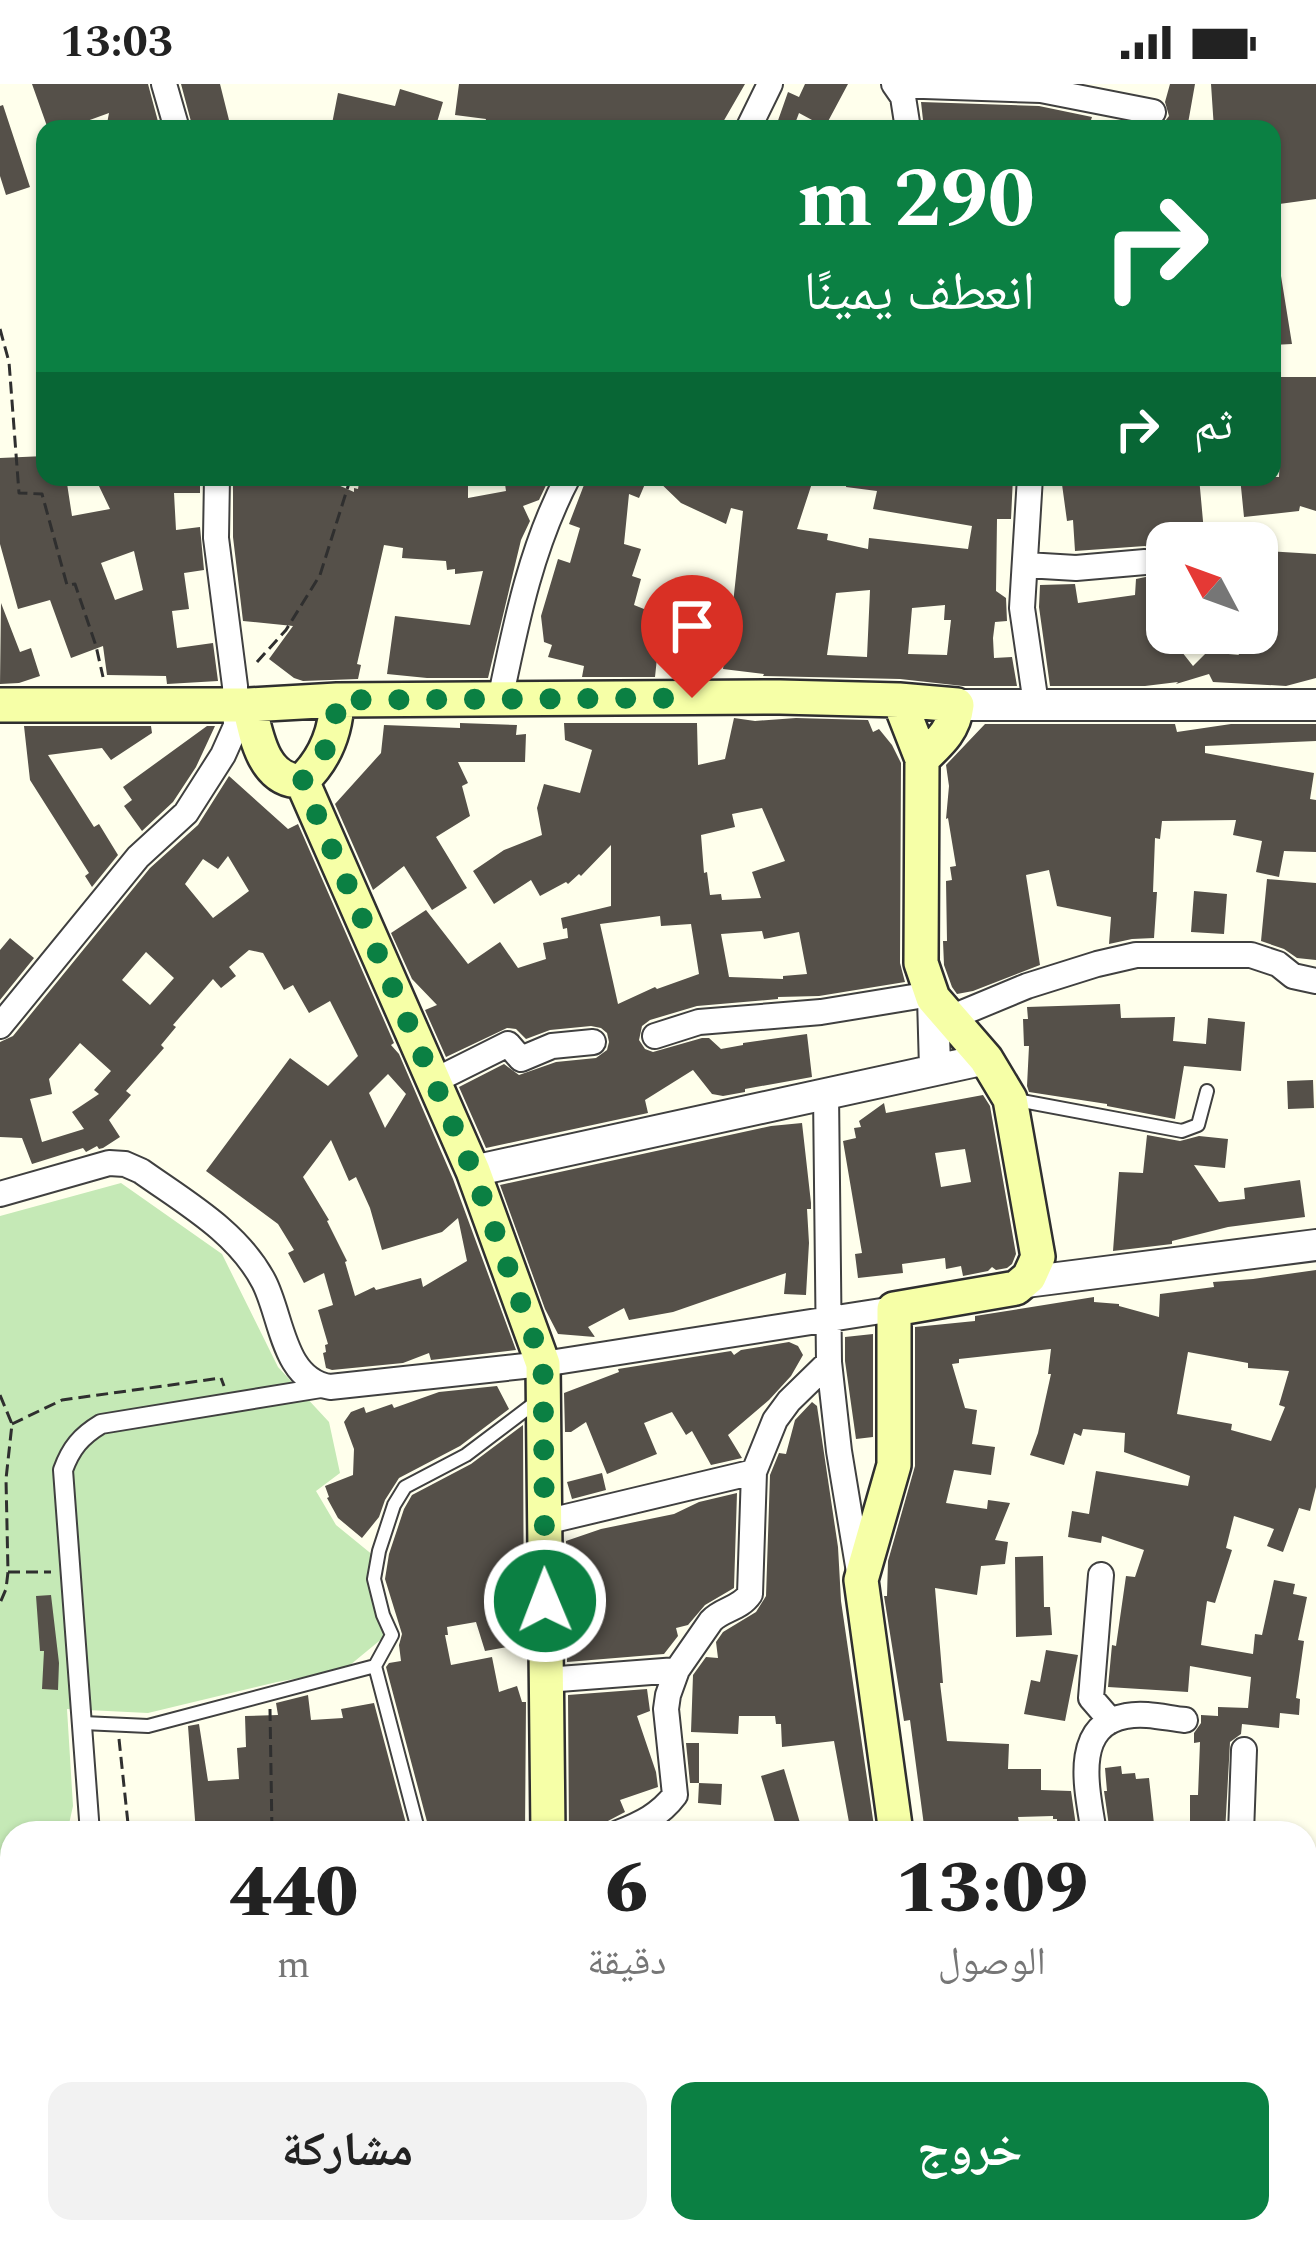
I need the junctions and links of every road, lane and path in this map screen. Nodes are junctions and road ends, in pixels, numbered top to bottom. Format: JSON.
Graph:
{"nodes":[{"id":1,"x":164,"y":84,"type":"edge"},
{"id":2,"x":770,"y":84,"type":"edge"},
{"id":3,"x":895,"y":85,"type":"edge"},
{"id":4,"x":1153,"y":112,"type":"dead end"},
{"id":5,"x":174,"y":120,"type":"edge"},
{"id":6,"x":752,"y":120,"type":"edge"},
{"id":7,"x":907,"y":120,"type":"edge"},
{"id":8,"x":0,"y":329,"type":"edge"},
{"id":9,"x":217,"y":486,"type":"edge"},
{"id":10,"x":347,"y":486,"type":"edge"},
{"id":11,"x":564,"y":486,"type":"edge"},
{"id":12,"x":1029,"y":486,"type":"edge"},
{"id":13,"x":1145,"y":562,"type":"dead end"},
{"id":14,"x":1025,"y":565,"type":"junction"},
{"id":15,"x":240,"y":699,"type":"junction"},
{"id":16,"x":337,"y":700,"type":"junction"},
{"id":17,"x":500,"y":700,"type":"junction"},
{"id":18,"x":899,"y":700,"type":"junction"},
{"id":19,"x":108,"y":703,"type":"junction"},
{"id":20,"x":1036,"y":704,"type":"junction"},
{"id":21,"x":1315,"y":704,"type":"edge"},
{"id":22,"x":0,"y":705,"type":"edge"},
{"id":23,"x":957,"y":705,"type":"junction"},
{"id":24,"x":922,"y":759,"type":"junction"},
{"id":25,"x":302,"y":781,"type":"junction"},
{"id":26,"x":1316,"y":981,"type":"edge"},
{"id":27,"x":938,"y":1003,"type":"junction"},
{"id":28,"x":0,"y":1026,"type":"edge"},
{"id":29,"x":655,"y":1036,"type":"dead end"},
{"id":30,"x":593,"y":1042,"type":"dead end"},
{"id":31,"x":986,"y":1059,"type":"junction"},
{"id":32,"x":935,"y":1069,"type":"junction"},
{"id":33,"x":434,"y":1081,"type":"junction"},
{"id":34,"x":1207,"y":1091,"type":"dead end"},
{"id":35,"x":826,"y":1093,"type":"junction"},
{"id":36,"x":1010,"y":1099,"type":"junction"},
{"id":37,"x":473,"y":1171,"type":"junction"},
{"id":38,"x":0,"y":1194,"type":"edge"},
{"id":39,"x":1316,"y":1245,"type":"edge"},
{"id":40,"x":1026,"y":1282,"type":"junction"},
{"id":41,"x":894,"y":1309,"type":"junction"},
{"id":42,"x":828,"y":1318,"type":"junction"},
{"id":43,"x":830,"y":1362,"type":"junction"},
{"id":44,"x":543,"y":1380,"type":"junction"},
{"id":45,"x":331,"y":1387,"type":"junction"},
{"id":46,"x":0,"y":1395,"type":"edge"},
{"id":47,"x":233,"y":1404,"type":"junction"},
{"id":48,"x":12,"y":1424,"type":"junction"},
{"id":49,"x":754,"y":1472,"type":"junction"},
{"id":50,"x":544,"y":1522,"type":"junction"},
{"id":51,"x":71,"y":1569,"type":"junction"},
{"id":52,"x":8,"y":1573,"type":"junction"},
{"id":53,"x":1101,"y":1575,"type":"dead end"},
{"id":54,"x":860,"y":1580,"type":"junction"},
{"id":55,"x":0,"y":1603,"type":"edge"},
{"id":56,"x":375,"y":1666,"type":"junction"},
{"id":57,"x":677,"y":1670,"type":"junction"},
{"id":58,"x":546,"y":1680,"type":"junction"},
{"id":59,"x":269,"y":1694,"type":"junction"},
{"id":60,"x":1185,"y":1720,"type":"dead end"},
{"id":61,"x":1111,"y":1721,"type":"junction"},
{"id":62,"x":83,"y":1723,"type":"junction"},
{"id":63,"x":118,"y":1726,"type":"junction"},
{"id":64,"x":1244,"y":1750,"type":"dead end"},
{"id":65,"x":89,"y":1821,"type":"edge"},
{"id":66,"x":128,"y":1821,"type":"edge"},
{"id":67,"x":272,"y":1821,"type":"edge"},
{"id":68,"x":416,"y":1821,"type":"edge"},
{"id":69,"x":548,"y":1821,"type":"edge"},
{"id":70,"x":647,"y":1821,"type":"edge"},
{"id":71,"x":894,"y":1821,"type":"edge"},
{"id":72,"x":1092,"y":1821,"type":"edge"},
{"id":73,"x":1241,"y":1821,"type":"edge"}],
"edges":[{"from":1,"to":5,"type":"street"},
{"from":2,"to":6,"type":"street"},
{"from":3,"to":4,"type":"street"},
{"from":3,"to":7,"type":"street"},
{"from":8,"to":19,"type":"path"},
{"from":9,"to":15,"type":"street"},
{"from":10,"to":15,"type":"path"},
{"from":11,"to":17,"type":"street"},
{"from":12,"to":14,"type":"street"},
{"from":13,"to":14,"type":"street"},
{"from":14,"to":20,"type":"street"},
{"from":15,"to":16,"type":"main road"},
{"from":15,"to":19,"type":"main road"},
{"from":15,"to":25,"type":"main road"},
{"from":15,"to":28,"type":"street"},
{"from":16,"to":17,"type":"main road"},
{"from":16,"to":25,"type":"main road"},
{"from":17,"to":18,"type":"main road"},
{"from":18,"to":23,"type":"main road"},
{"from":18,"to":24,"type":"main road"},
{"from":19,"to":22,"type":"main road"},
{"from":20,"to":21,"type":"street"},
{"from":20,"to":23,"type":"street"},
{"from":23,"to":24,"type":"main road"},
{"from":24,"to":27,"type":"main road"},
{"from":25,"to":33,"type":"main road"},
{"from":26,"to":27,"type":"street"},
{"from":27,"to":29,"type":"street"},
{"from":27,"to":31,"type":"main road"},
{"from":27,"to":32,"type":"street"},
{"from":30,"to":33,"type":"street"},
{"from":31,"to":32,"type":"street"},
{"from":31,"to":36,"type":"main road"},
{"from":32,"to":35,"type":"street"},
{"from":33,"to":37,"type":"main road"},
{"from":34,"to":36,"type":"lane"},
{"from":35,"to":37,"type":"street"},
{"from":35,"to":42,"type":"street"},
{"from":36,"to":40,"type":"main road"},
{"from":37,"to":44,"type":"main road"},
{"from":38,"to":45,"type":"street"},
{"from":39,"to":40,"type":"street"},
{"from":40,"to":41,"type":"main road"},
{"from":41,"to":42,"type":"street"},
{"from":41,"to":54,"type":"main road"},
{"from":42,"to":43,"type":"street"},
{"from":42,"to":44,"type":"street"},
{"from":43,"to":49,"type":"street"},
{"from":43,"to":54,"type":"street"},
{"from":44,"to":45,"type":"street"},
{"from":44,"to":50,"type":"main road"},
{"from":44,"to":56,"type":"lane"},
{"from":45,"to":47,"type":"street"},
{"from":46,"to":48,"type":"path"},
{"from":47,"to":48,"type":"path"},
{"from":47,"to":51,"type":"street"},
{"from":48,"to":52,"type":"path"},
{"from":49,"to":50,"type":"street"},
{"from":49,"to":57,"type":"street"},
{"from":50,"to":58,"type":"main road"},
{"from":51,"to":52,"type":"path"},
{"from":51,"to":62,"type":"street"},
{"from":52,"to":55,"type":"path"},
{"from":53,"to":61,"type":"street"},
{"from":54,"to":71,"type":"main road"},
{"from":56,"to":59,"type":"lane"},
{"from":56,"to":68,"type":"lane"},
{"from":57,"to":58,"type":"street"},
{"from":57,"to":70,"type":"street"},
{"from":58,"to":69,"type":"main road"},
{"from":59,"to":63,"type":"lane"},
{"from":59,"to":67,"type":"path"},
{"from":60,"to":61,"type":"street"},
{"from":61,"to":72,"type":"street"},
{"from":62,"to":63,"type":"lane"},
{"from":62,"to":65,"type":"street"},
{"from":63,"to":66,"type":"path"},
{"from":64,"to":73,"type":"street"}]}
